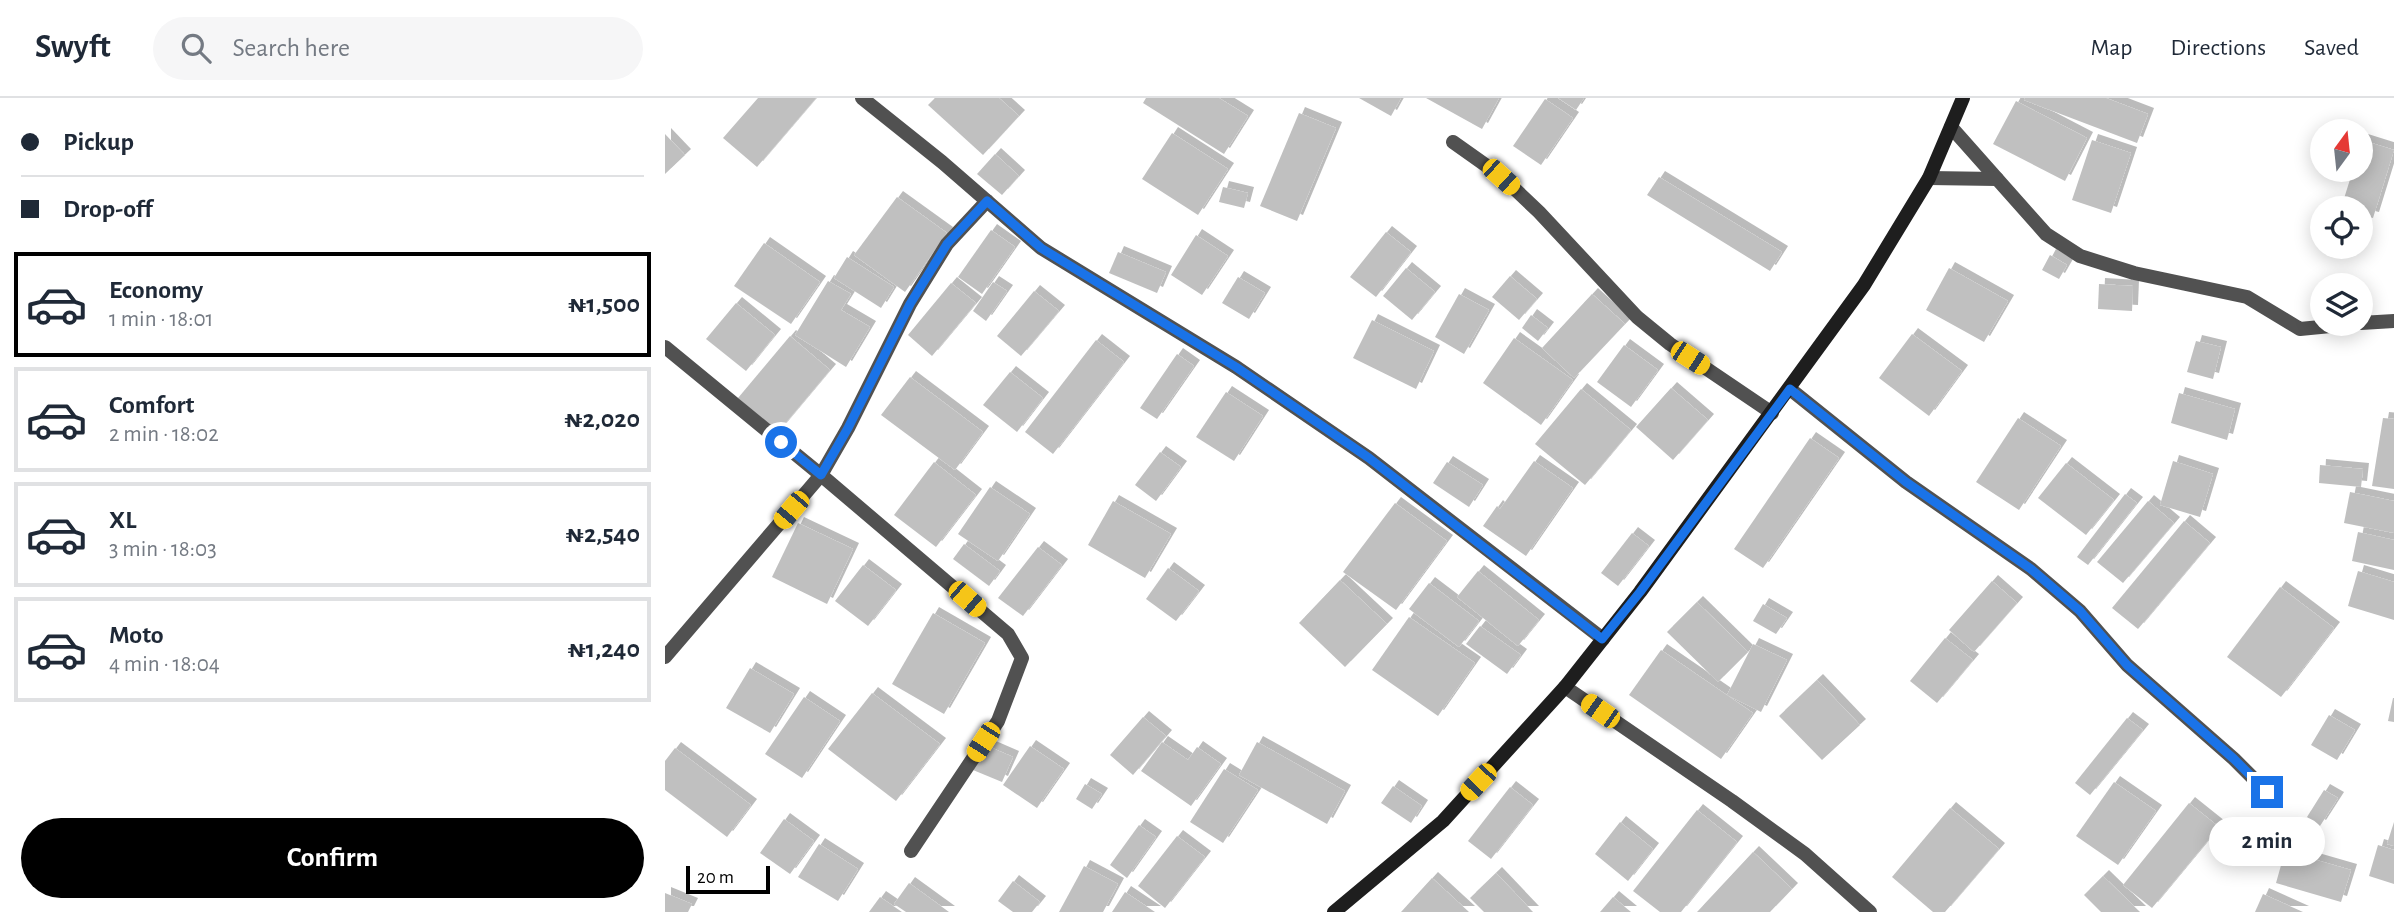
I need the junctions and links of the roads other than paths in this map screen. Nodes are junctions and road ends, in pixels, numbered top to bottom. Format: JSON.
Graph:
{"nodes":[{"id":1,"x":862,"y":98,"type":"edge"},
{"id":2,"x":1963,"y":98,"type":"edge"},
{"id":3,"x":1951,"y":127,"type":"junction"},
{"id":4,"x":1453,"y":142,"type":"dead end"},
{"id":5,"x":1929,"y":178,"type":"junction"},
{"id":6,"x":1997,"y":179,"type":"junction"},
{"id":7,"x":987,"y":201,"type":"junction"},
{"id":8,"x":2394,"y":321,"type":"edge"},
{"id":9,"x":2373,"y":322,"type":"edge"},
{"id":10,"x":2310,"y":328,"type":"edge"},
{"id":11,"x":665,"y":347,"type":"edge"},
{"id":12,"x":1790,"y":389,"type":"junction"},
{"id":13,"x":1772,"y":413,"type":"junction"},
{"id":14,"x":821,"y":475,"type":"junction"},
{"id":15,"x":1602,"y":639,"type":"junction"},
{"id":16,"x":665,"y":657,"type":"edge"},
{"id":17,"x":1565,"y":687,"type":"junction"},
{"id":18,"x":2267,"y":792,"type":"dead end"},
{"id":19,"x":911,"y":851,"type":"dead end"},
{"id":20,"x":1334,"y":912,"type":"edge"},
{"id":21,"x":1870,"y":912,"type":"edge"}],
"edges":[{"from":1,"to":7,"type":"street"},
{"from":2,"to":3,"type":"street"},
{"from":3,"to":5,"type":"street"},
{"from":3,"to":6,"type":"street"},
{"from":4,"to":13,"type":"street"},
{"from":5,"to":6,"type":"street"},
{"from":5,"to":12,"type":"street"},
{"from":6,"to":10,"type":"street"},
{"from":7,"to":14,"type":"street"},
{"from":7,"to":15,"type":"street"},
{"from":8,"to":9,"type":"street"},
{"from":11,"to":14,"type":"street"},
{"from":12,"to":13,"type":"street"},
{"from":12,"to":18,"type":"street"},
{"from":13,"to":15,"type":"street"},
{"from":14,"to":16,"type":"street"},
{"from":14,"to":19,"type":"street"},
{"from":15,"to":17,"type":"street"},
{"from":17,"to":20,"type":"street"},
{"from":17,"to":21,"type":"street"}]}
